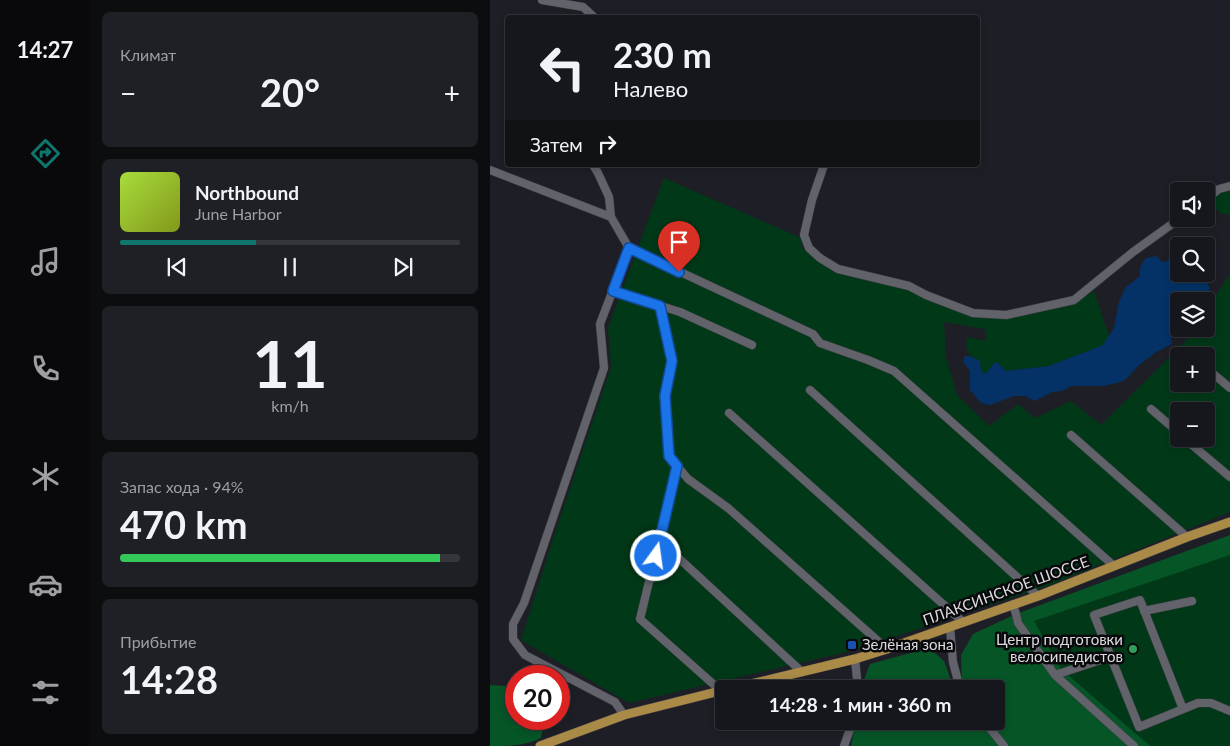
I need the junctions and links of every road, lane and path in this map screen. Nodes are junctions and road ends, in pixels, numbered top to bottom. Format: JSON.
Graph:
{"nodes":[{"id":1,"x":542,"y":0,"type":"edge"},
{"id":2,"x":592,"y":15,"type":"edge"},
{"id":3,"x":594,"y":167,"type":"edge"},
{"id":4,"x":823,"y":167,"type":"edge"},
{"id":5,"x":490,"y":170,"type":"edge"},
{"id":6,"x":1230,"y":186,"type":"edge"},
{"id":7,"x":1215,"y":192,"type":"edge"},
{"id":8,"x":611,"y":217,"type":"junction"},
{"id":9,"x":1170,"y":225,"type":"edge"},
{"id":10,"x":629,"y":248,"type":"junction"},
{"id":11,"x":613,"y":291,"type":"junction"},
{"id":12,"x":660,"y":306,"type":"junction"},
{"id":13,"x":752,"y":345,"type":"dead end"},
{"id":14,"x":1215,"y":375,"type":"edge"},
{"id":15,"x":1230,"y":388,"type":"edge"},
{"id":16,"x":810,"y":390,"type":"dead end"},
{"id":17,"x":1151,"y":409,"type":"dead end"},
{"id":18,"x":729,"y":413,"type":"dead end"},
{"id":19,"x":1170,"y":425,"type":"edge"},
{"id":20,"x":1072,"y":435,"type":"dead end"},
{"id":21,"x":1195,"y":447,"type":"edge"},
{"id":22,"x":677,"y":466,"type":"junction"},
{"id":23,"x":1230,"y":477,"type":"edge"},
{"id":24,"x":1230,"y":522,"type":"edge"},
{"id":25,"x":1187,"y":537,"type":"junction"},
{"id":26,"x":660,"y":540,"type":"junction"},
{"id":27,"x":1114,"y":566,"type":"junction"},
{"id":28,"x":1038,"y":596,"type":"junction"},
{"id":29,"x":1192,"y":601,"type":"dead end"},
{"id":30,"x":1013,"y":605,"type":"junction"},
{"id":31,"x":1144,"y":611,"type":"junction"},
{"id":32,"x":964,"y":622,"type":"junction"},
{"id":33,"x":950,"y":627,"type":"junction"},
{"id":34,"x":887,"y":650,"type":"junction"},
{"id":35,"x":1110,"y":657,"type":"junction"},
{"id":36,"x":854,"y":659,"type":"junction"},
{"id":37,"x":802,"y":672,"type":"junction"},
{"id":38,"x":1055,"y":675,"type":"junction"},
{"id":39,"x":768,"y":680,"type":"edge"},
{"id":40,"x":857,"y":680,"type":"edge"},
{"id":41,"x":958,"y":680,"type":"edge"},
{"id":42,"x":715,"y":685,"type":"edge"},
{"id":43,"x":715,"y":693,"type":"edge"},
{"id":44,"x":1183,"y":709,"type":"junction"},
{"id":45,"x":1230,"y":711,"type":"edge"},
{"id":46,"x":624,"y":715,"type":"junction"},
{"id":47,"x":850,"y":730,"type":"edge"},
{"id":48,"x":991,"y":730,"type":"edge"},
{"id":49,"x":540,"y":746,"type":"edge"},
{"id":50,"x":844,"y":746,"type":"edge"},
{"id":51,"x":1004,"y":746,"type":"edge"},
{"id":52,"x":1134,"y":746,"type":"edge"}],
"edges":[{"from":1,"to":2,"type":"street"},
{"from":3,"to":8,"type":"street"},
{"from":4,"to":9,"type":"street"},
{"from":5,"to":8,"type":"street"},
{"from":6,"to":7,"type":"street"},
{"from":8,"to":10,"type":"street"},
{"from":10,"to":11,"type":"street"},
{"from":10,"to":27,"type":"street"},
{"from":11,"to":12,"type":"street"},
{"from":11,"to":46,"type":"street"},
{"from":12,"to":13,"type":"street"},
{"from":12,"to":22,"type":"street"},
{"from":14,"to":15,"type":"street"},
{"from":16,"to":28,"type":"street"},
{"from":17,"to":19,"type":"street"},
{"from":18,"to":32,"type":"street"},
{"from":20,"to":25,"type":"street"},
{"from":21,"to":23,"type":"street"},
{"from":22,"to":26,"type":"street"},
{"from":22,"to":34,"type":"street"},
{"from":24,"to":25,"type":"main road","name":"ПЛАКСИНСКОЕ ШОССЕ"},
{"from":25,"to":27,"type":"main road","name":"ПЛАКСИНСКОЕ ШОССЕ"},
{"from":26,"to":37,"type":"street"},
{"from":26,"to":42,"type":"street"},
{"from":27,"to":28,"type":"main road","name":"ПЛАКСИНСКОЕ ШОССЕ"},
{"from":28,"to":30,"type":"main road","name":"ПЛАКСИНСКОЕ ШОССЕ"},
{"from":29,"to":31,"type":"street"},
{"from":30,"to":32,"type":"main road","name":"ПЛАКСИНСКОЕ ШОССЕ"},
{"from":30,"to":38,"type":"street"},
{"from":31,"to":35,"type":"street"},
{"from":31,"to":44,"type":"street"},
{"from":32,"to":33,"type":"main road","name":"ПЛАКСИНСКОЕ ШОССЕ"},
{"from":33,"to":34,"type":"main road","name":"ПЛАКСИНСКОЕ ШОССЕ"},
{"from":33,"to":41,"type":"street"},
{"from":34,"to":36,"type":"main road","name":"ПЛАКСИНСКОЕ ШОССЕ"},
{"from":35,"to":38,"type":"street"},
{"from":35,"to":44,"type":"street"},
{"from":36,"to":37,"type":"main road","name":"ПЛАКСИНСКОЕ ШОССЕ"},
{"from":36,"to":40,"type":"street"},
{"from":37,"to":39,"type":"main road","name":"ПЛАКСИНСКОЕ ШОССЕ"},
{"from":38,"to":52,"type":"street"},
{"from":43,"to":46,"type":"main road"},
{"from":44,"to":45,"type":"street"},
{"from":46,"to":49,"type":"main road"},
{"from":47,"to":50,"type":"street"},
{"from":48,"to":51,"type":"street"}]}
